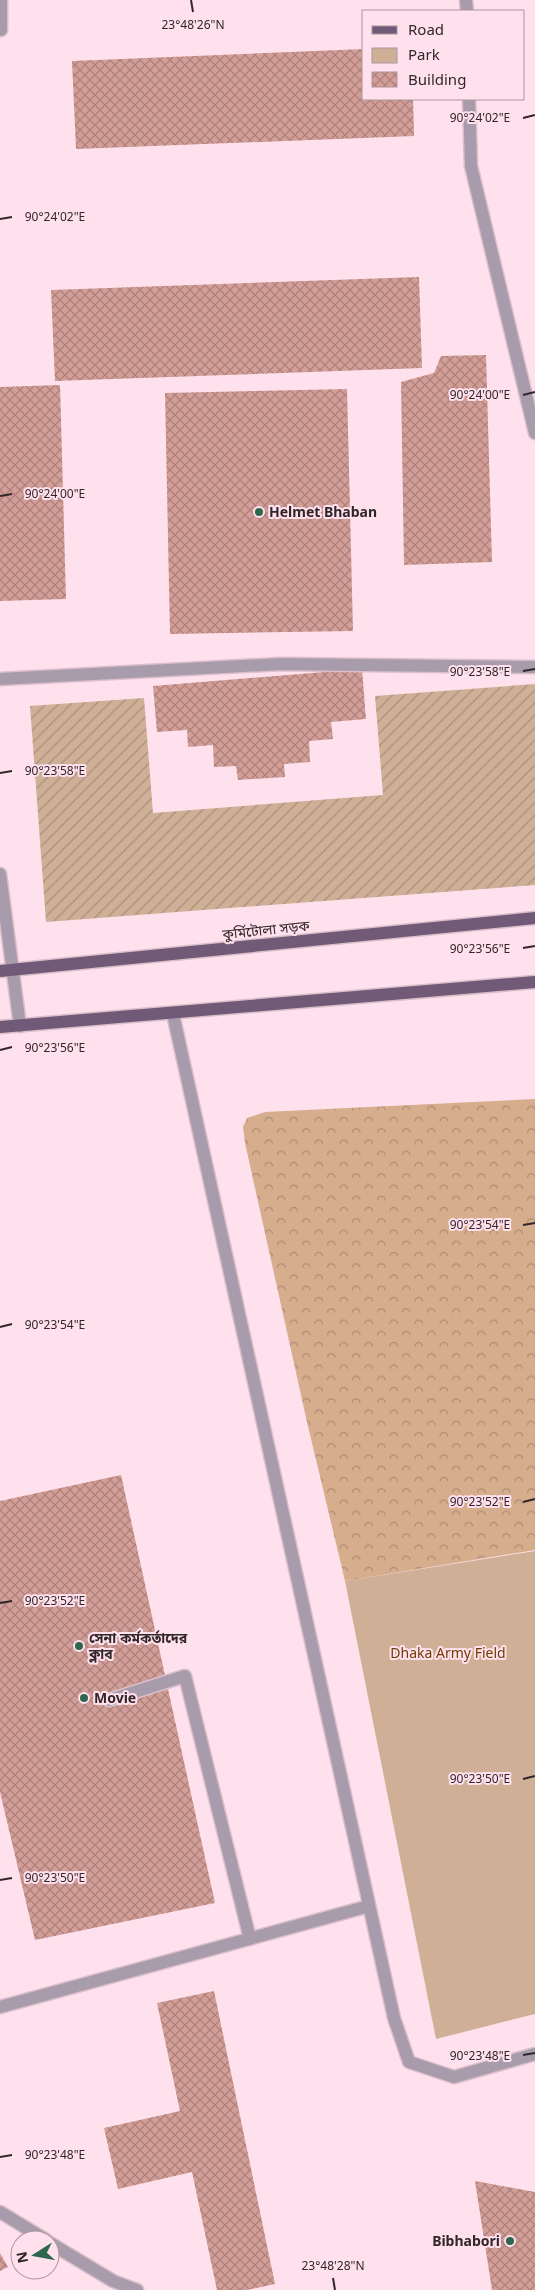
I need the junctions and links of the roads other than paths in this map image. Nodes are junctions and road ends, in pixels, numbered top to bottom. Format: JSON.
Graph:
{"nodes":[{"id":1,"x":1,"y":0,"type":"edge"},
{"id":2,"x":2,"y":30,"type":"dead end"},
{"id":3,"x":469,"y":100,"type":"edge"},
{"id":4,"x":535,"y":433,"type":"edge"},
{"id":5,"x":535,"y":667,"type":"edge"},
{"id":6,"x":0,"y":679,"type":"edge"},
{"id":7,"x":0,"y":874,"type":"edge"},
{"id":8,"x":535,"y":918,"type":"edge"},
{"id":9,"x":6,"y":971,"type":"edge"},
{"id":10,"x":535,"y":982,"type":"edge"},
{"id":11,"x":173,"y":1014,"type":"junction"},
{"id":12,"x":20,"y":1026,"type":"junction"},
{"id":13,"x":0,"y":1028,"type":"edge"},
{"id":14,"x":109,"y":1700,"type":"dead end"},
{"id":15,"x":369,"y":1906,"type":"junction"},
{"id":16,"x":250,"y":1939,"type":"junction"},
{"id":17,"x":0,"y":2007,"type":"edge"},
{"id":18,"x":535,"y":2054,"type":"edge"},
{"id":19,"x":0,"y":2212,"type":"edge"},
{"id":20,"x":30,"y":2230,"type":"edge"},
{"id":21,"x":60,"y":2249,"type":"edge"},
{"id":22,"x":137,"y":2290,"type":"edge"}],
"edges":[{"from":1,"to":2,"type":"street"},
{"from":3,"to":4,"type":"street"},
{"from":5,"to":6,"type":"street"},
{"from":7,"to":9,"type":"street"},
{"from":8,"to":9,"type":"main road","name":"কুর্মিটোলা সড়ক"},
{"from":9,"to":12,"type":"street"},
{"from":10,"to":11,"type":"main road"},
{"from":11,"to":12,"type":"main road"},
{"from":11,"to":15,"type":"street"},
{"from":12,"to":13,"type":"main road"},
{"from":14,"to":16,"type":"street"},
{"from":15,"to":16,"type":"street"},
{"from":15,"to":18,"type":"street"},
{"from":16,"to":17,"type":"street"},
{"from":19,"to":20,"type":"street"},
{"from":21,"to":22,"type":"street"}]}
